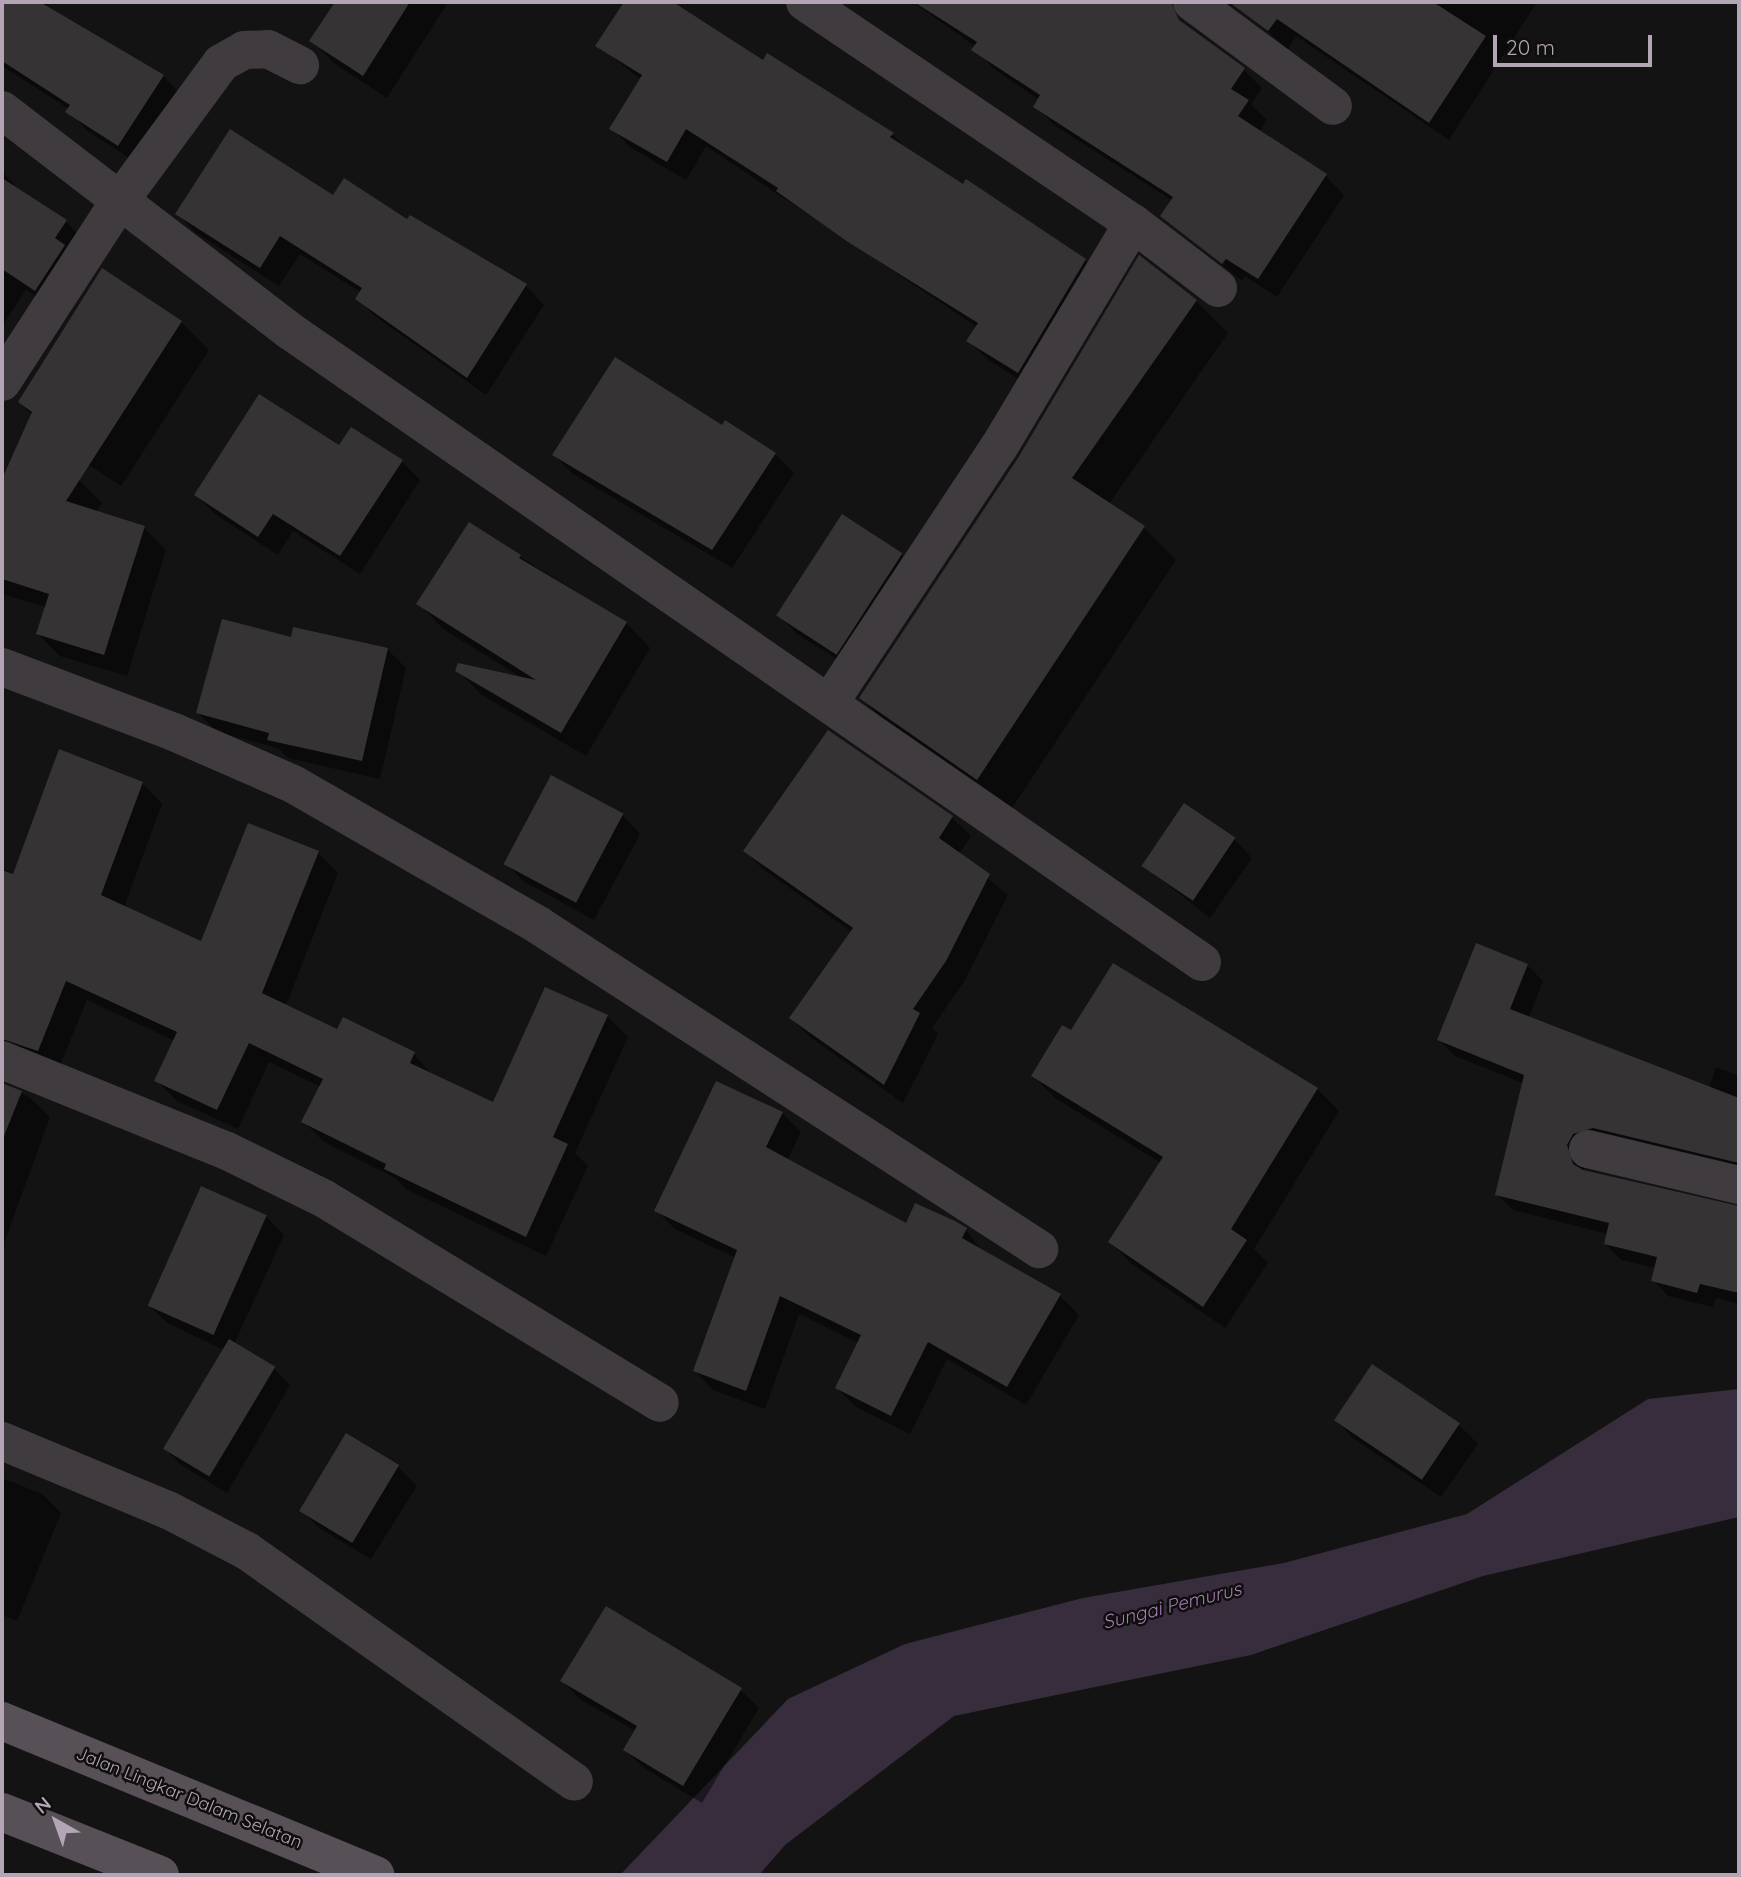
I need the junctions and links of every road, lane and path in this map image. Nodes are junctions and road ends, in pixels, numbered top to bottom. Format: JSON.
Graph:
{"nodes":[{"id":1,"x":805,"y":2,"type":"edge"},
{"id":2,"x":1192,"y":2,"type":"edge"},
{"id":3,"x":300,"y":65,"type":"dead end"},
{"id":4,"x":1333,"y":106,"type":"dead end"},
{"id":5,"x":2,"y":110,"type":"edge"},
{"id":6,"x":119,"y":202,"type":"junction"},
{"id":7,"x":1133,"y":223,"type":"junction"},
{"id":8,"x":1218,"y":288,"type":"dead end"},
{"id":9,"x":2,"y":382,"type":"edge"},
{"id":10,"x":2,"y":667,"type":"edge"},
{"id":11,"x":830,"y":702,"type":"junction"},
{"id":12,"x":1202,"y":962,"type":"dead end"},
{"id":13,"x":2,"y":1060,"type":"edge"},
{"id":14,"x":1588,"y":1149,"type":"dead end"},
{"id":15,"x":1739,"y":1185,"type":"edge"},
{"id":16,"x":1039,"y":1248,"type":"dead end"},
{"id":17,"x":660,"y":1403,"type":"dead end"},
{"id":18,"x":2,"y":1441,"type":"edge"},
{"id":19,"x":2,"y":1721,"type":"edge"},
{"id":20,"x":575,"y":1782,"type":"dead end"},
{"id":21,"x":2,"y":1812,"type":"edge"},
{"id":22,"x":160,"y":1875,"type":"edge"},
{"id":23,"x":376,"y":1875,"type":"edge"}],
"edges":[{"from":1,"to":7,"type":"street"},
{"from":2,"to":4,"type":"street"},
{"from":3,"to":6,"type":"street"},
{"from":5,"to":6,"type":"street"},
{"from":6,"to":9,"type":"street"},
{"from":6,"to":11,"type":"street"},
{"from":7,"to":8,"type":"street"},
{"from":7,"to":11,"type":"street"},
{"from":10,"to":16,"type":"street"},
{"from":11,"to":12,"type":"street"},
{"from":13,"to":17,"type":"street"},
{"from":14,"to":15,"type":"street"},
{"from":18,"to":20,"type":"street"},
{"from":19,"to":23,"type":"main road","name":"Jalan Lingkar Dalam Selatan"},
{"from":21,"to":22,"type":"main road"}]}
